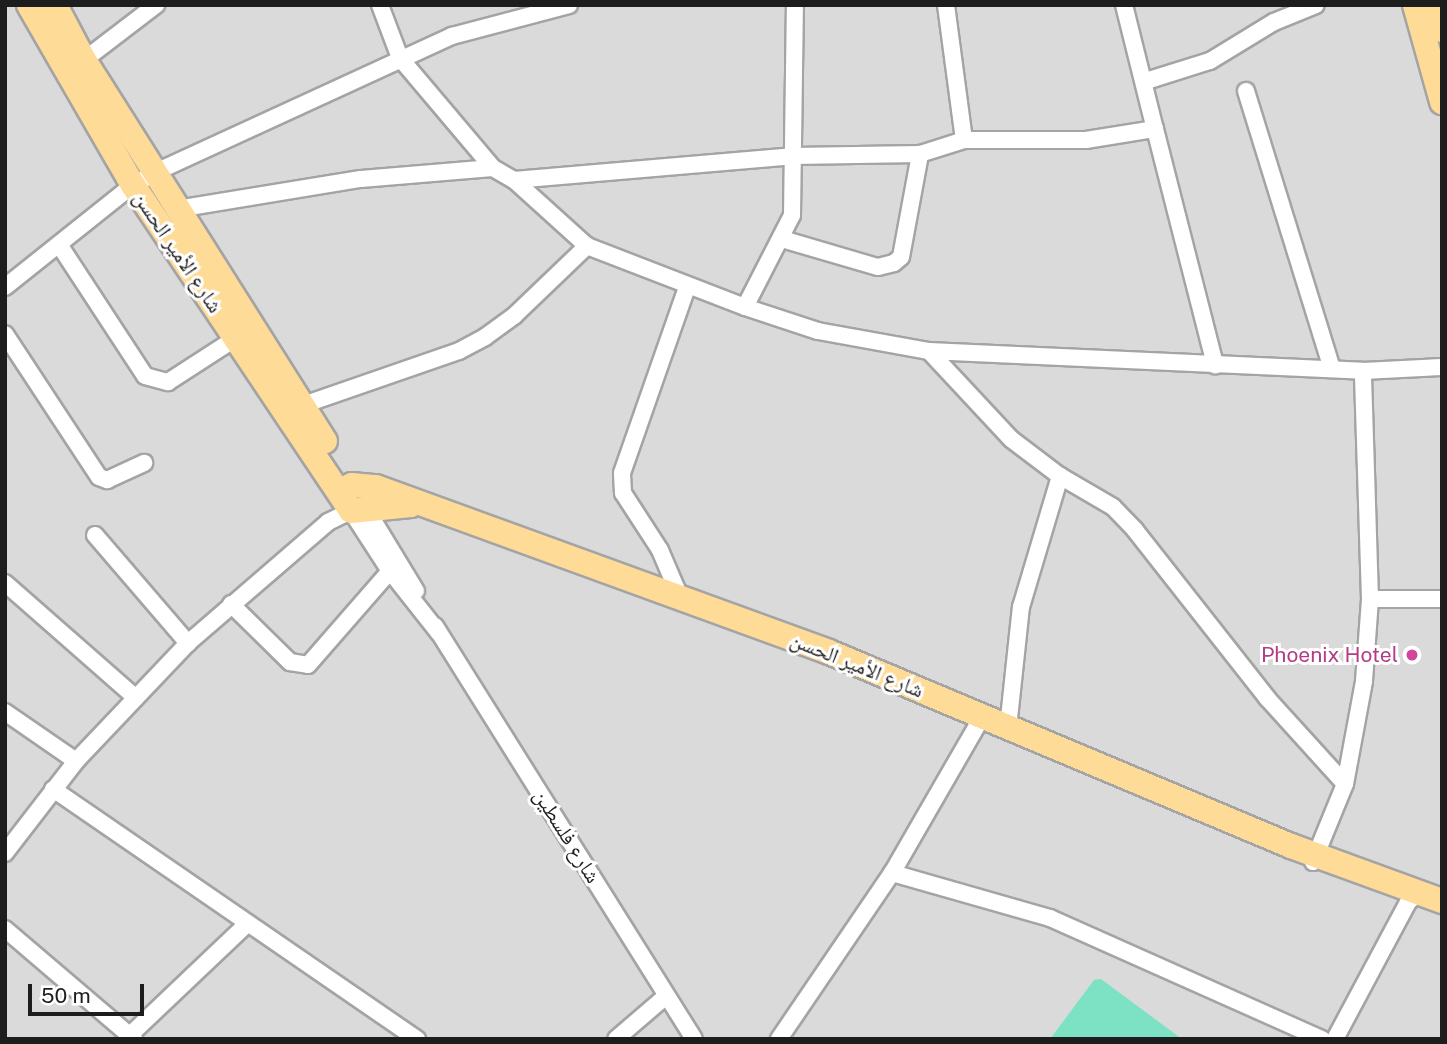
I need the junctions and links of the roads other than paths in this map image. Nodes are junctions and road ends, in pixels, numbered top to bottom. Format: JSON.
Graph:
{"nodes":[{"id":1,"x":29,"y":5,"type":"edge"},
{"id":2,"x":55,"y":5,"type":"edge"},
{"id":3,"x":156,"y":5,"type":"edge"},
{"id":4,"x":380,"y":5,"type":"edge"},
{"id":5,"x":569,"y":5,"type":"edge"},
{"id":6,"x":795,"y":5,"type":"edge"},
{"id":7,"x":946,"y":5,"type":"edge"},
{"id":8,"x":1124,"y":5,"type":"edge"},
{"id":9,"x":1316,"y":5,"type":"edge"},
{"id":10,"x":1415,"y":5,"type":"edge"},
{"id":11,"x":1436,"y":5,"type":"edge"},
{"id":12,"x":513,"y":12,"type":"edge"},
{"id":13,"x":1273,"y":13,"type":"edge"},
{"id":14,"x":1442,"y":30,"type":"edge"},
{"id":15,"x":400,"y":58,"type":"junction"},
{"id":16,"x":84,"y":60,"type":"junction"},
{"id":17,"x":1146,"y":81,"type":"junction"},
{"id":18,"x":1246,"y":91,"type":"dead end"},
{"id":19,"x":1442,"y":103,"type":"edge"},
{"id":20,"x":1155,"y":129,"type":"junction"},
{"id":21,"x":964,"y":140,"type":"junction"},
{"id":22,"x":920,"y":154,"type":"junction"},
{"id":23,"x":792,"y":156,"type":"junction"},
{"id":24,"x":493,"y":168,"type":"junction"},
{"id":25,"x":156,"y":172,"type":"junction"},
{"id":26,"x":514,"y":180,"type":"junction"},
{"id":27,"x":132,"y":185,"type":"junction"},
{"id":28,"x":177,"y":209,"type":"junction"},
{"id":29,"x":782,"y":239,"type":"junction"},
{"id":30,"x":60,"y":246,"type":"junction"},
{"id":31,"x":587,"y":246,"type":"junction"},
{"id":32,"x":10,"y":278,"type":"edge"},
{"id":33,"x":688,"y":285,"type":"junction"},
{"id":34,"x":745,"y":307,"type":"junction"},
{"id":35,"x":5,"y":334,"type":"edge"},
{"id":36,"x":236,"y":338,"type":"junction"},
{"id":37,"x":929,"y":351,"type":"junction"},
{"id":38,"x":1214,"y":365,"type":"junction"},
{"id":39,"x":1442,"y":367,"type":"edge"},
{"id":40,"x":1332,"y":369,"type":"junction"},
{"id":41,"x":1363,"y":371,"type":"junction"},
{"id":42,"x":303,"y":405,"type":"junction"},
{"id":43,"x":144,"y":463,"type":"dead end"},
{"id":44,"x":1060,"y":476,"type":"junction"},
{"id":45,"x":352,"y":499,"type":"junction"},
{"id":46,"x":328,"y":522,"type":"junction"},
{"id":47,"x":95,"y":535,"type":"dead end"},
{"id":48,"x":390,"y":571,"type":"junction"},
{"id":49,"x":5,"y":583,"type":"edge"},
{"id":50,"x":680,"y":597,"type":"junction"},
{"id":51,"x":1370,"y":599,"type":"junction"},
{"id":52,"x":1442,"y":600,"type":"edge"},
{"id":53,"x":231,"y":604,"type":"junction"},
{"id":54,"x":439,"y":634,"type":"junction"},
{"id":55,"x":188,"y":643,"type":"junction"},
{"id":56,"x":136,"y":698,"type":"junction"},
{"id":57,"x":5,"y":712,"type":"edge"},
{"id":58,"x":982,"y":718,"type":"junction"},
{"id":59,"x":1008,"y":728,"type":"junction"},
{"id":60,"x":76,"y":761,"type":"junction"},
{"id":61,"x":1345,"y":784,"type":"junction"},
{"id":62,"x":53,"y":789,"type":"junction"},
{"id":63,"x":5,"y":853,"type":"edge"},
{"id":64,"x":1315,"y":857,"type":"junction"},
{"id":65,"x":892,"y":873,"type":"junction"},
{"id":66,"x":1413,"y":897,"type":"junction"},
{"id":67,"x":1442,"y":901,"type":"edge"},
{"id":68,"x":1442,"y":916,"type":"edge"},
{"id":69,"x":247,"y":924,"type":"junction"},
{"id":70,"x":5,"y":929,"type":"edge"},
{"id":71,"x":666,"y":996,"type":"junction"},
{"id":72,"x":132,"y":1037,"type":"edge"},
{"id":73,"x":417,"y":1039,"type":"edge"},
{"id":74,"x":616,"y":1039,"type":"edge"},
{"id":75,"x":694,"y":1039,"type":"edge"},
{"id":76,"x":779,"y":1039,"type":"edge"},
{"id":77,"x":1322,"y":1039,"type":"edge"},
{"id":78,"x":1335,"y":1039,"type":"edge"}],
"edges":[{"from":1,"to":27,"type":"main road","name":"شارع الأمير الحسن"},
{"from":2,"to":16,"type":"main road","name":"شارع الأمير الحسن"},
{"from":3,"to":16,"type":"street"},
{"from":4,"to":15,"type":"street"},
{"from":5,"to":12,"type":"street"},
{"from":6,"to":23,"type":"street"},
{"from":7,"to":21,"type":"street"},
{"from":8,"to":17,"type":"street"},
{"from":9,"to":13,"type":"street"},
{"from":10,"to":19,"type":"main road"},
{"from":11,"to":14,"type":"main road"},
{"from":12,"to":15,"type":"street"},
{"from":13,"to":17,"type":"street"},
{"from":15,"to":24,"type":"street"},
{"from":15,"to":25,"type":"street"},
{"from":16,"to":25,"type":"main road","name":"شارع الأمير الحسن"},
{"from":17,"to":20,"type":"street"},
{"from":18,"to":40,"type":"street"},
{"from":20,"to":21,"type":"street"},
{"from":20,"to":38,"type":"street"},
{"from":21,"to":22,"type":"street"},
{"from":22,"to":23,"type":"street"},
{"from":22,"to":29,"type":"street"},
{"from":23,"to":26,"type":"street"},
{"from":23,"to":29,"type":"street"},
{"from":24,"to":26,"type":"street"},
{"from":24,"to":28,"type":"street"},
{"from":25,"to":27,"type":"street"},
{"from":25,"to":28,"type":"main road","name":"شارع الأمير الحسن"},
{"from":26,"to":31,"type":"street"},
{"from":27,"to":30,"type":"street"},
{"from":27,"to":36,"type":"main road","name":"شارع الأمير الحسن"},
{"from":28,"to":42,"type":"main road","name":"شارع الأمير الحسن"},
{"from":29,"to":34,"type":"street"},
{"from":30,"to":32,"type":"street"},
{"from":30,"to":36,"type":"street"},
{"from":31,"to":33,"type":"street"},
{"from":31,"to":42,"type":"street"},
{"from":33,"to":34,"type":"street"},
{"from":33,"to":50,"type":"street"},
{"from":34,"to":37,"type":"street"},
{"from":35,"to":43,"type":"street"},
{"from":36,"to":45,"type":"main road","name":"شارع الأمير الحسن"},
{"from":37,"to":38,"type":"street"},
{"from":37,"to":44,"type":"street"},
{"from":38,"to":40,"type":"street"},
{"from":39,"to":41,"type":"street"},
{"from":40,"to":41,"type":"street"},
{"from":41,"to":51,"type":"street"},
{"from":42,"to":45,"type":"main road","name":"شارع الأمير الحسن"},
{"from":44,"to":59,"type":"street"},
{"from":44,"to":61,"type":"street"},
{"from":45,"to":46,"type":"street"},
{"from":45,"to":46,"type":"street"},
{"from":45,"to":48,"type":"street","name":"شارع فلسطين"},
{"from":45,"to":50,"type":"main road","name":"شارع الأمير الحسن"},
{"from":45,"to":54,"type":"street","name":"شارع فلسطين"},
{"from":46,"to":53,"type":"street"},
{"from":47,"to":55,"type":"street"},
{"from":48,"to":53,"type":"street"},
{"from":48,"to":54,"type":"street","name":"شارع فلسطين"},
{"from":49,"to":56,"type":"street"},
{"from":50,"to":58,"type":"main road","name":"شارع الأمير الحسن"},
{"from":51,"to":52,"type":"street"},
{"from":51,"to":61,"type":"street"},
{"from":53,"to":55,"type":"street"},
{"from":54,"to":71,"type":"street","name":"شارع فلسطين"},
{"from":55,"to":56,"type":"street"},
{"from":56,"to":60,"type":"street"},
{"from":57,"to":60,"type":"street"},
{"from":58,"to":59,"type":"main road","name":"شارع الأمير الحسن"},
{"from":58,"to":65,"type":"street"},
{"from":59,"to":64,"type":"main road","name":"شارع الأمير الحسن"},
{"from":60,"to":62,"type":"street"},
{"from":61,"to":64,"type":"street"},
{"from":62,"to":63,"type":"street"},
{"from":62,"to":69,"type":"street"},
{"from":64,"to":66,"type":"main road","name":"شارع الأمير الحسن"},
{"from":65,"to":76,"type":"street"},
{"from":65,"to":77,"type":"street"},
{"from":66,"to":67,"type":"main road","name":"شارع الأمير الحسن"},
{"from":66,"to":68,"type":"main road","name":"شارع الأمير الحسن"},
{"from":66,"to":78,"type":"street"},
{"from":69,"to":72,"type":"street"},
{"from":69,"to":73,"type":"street"},
{"from":70,"to":72,"type":"street"},
{"from":71,"to":74,"type":"street"},
{"from":71,"to":75,"type":"street","name":"شارع فلسطين"}]}
